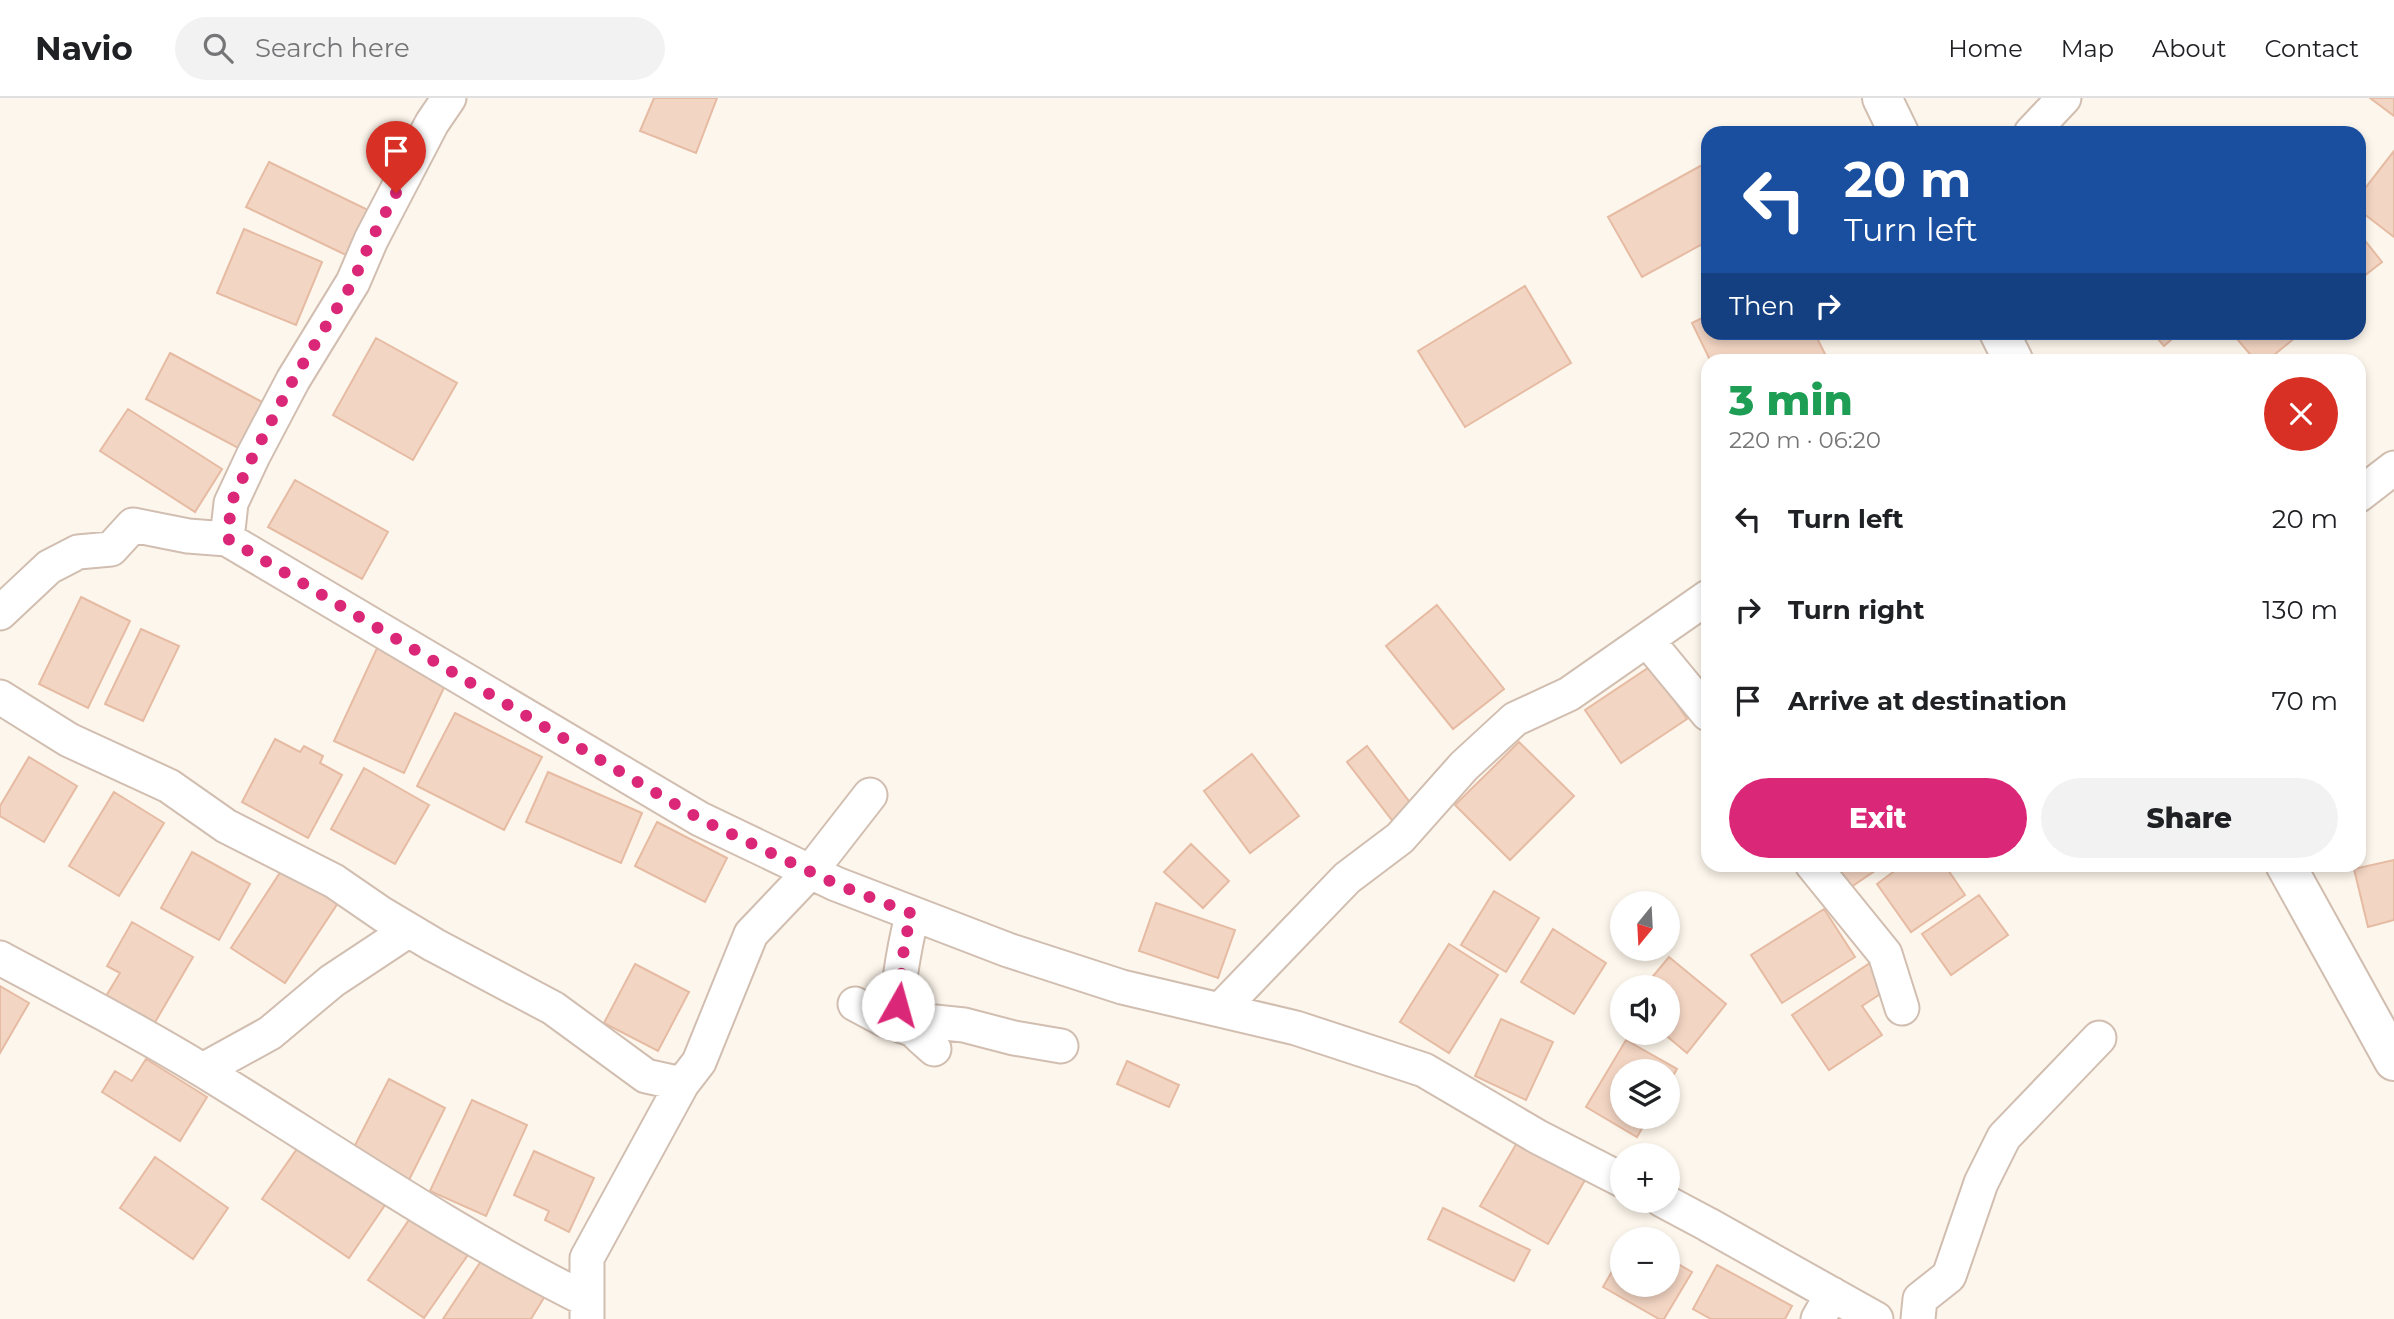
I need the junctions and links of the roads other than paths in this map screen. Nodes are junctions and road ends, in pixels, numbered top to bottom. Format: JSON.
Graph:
{"nodes":[{"id":1,"x":449,"y":98,"type":"edge"},
{"id":2,"x":1882,"y":98,"type":"edge"},
{"id":3,"x":2064,"y":98,"type":"edge"},
{"id":4,"x":1896,"y":126,"type":"edge"},
{"id":5,"x":2038,"y":126,"type":"edge"},
{"id":6,"x":2394,"y":468,"type":"edge"},
{"id":7,"x":2366,"y":490,"type":"edge"},
{"id":8,"x":228,"y":539,"type":"junction"},
{"id":9,"x":1701,"y":602,"type":"edge"},
{"id":10,"x":0,"y":613,"type":"edge"},
{"id":11,"x":1647,"y":639,"type":"junction"},
{"id":12,"x":0,"y":697,"type":"edge"},
{"id":13,"x":1701,"y":705,"type":"edge"},
{"id":14,"x":870,"y":795,"type":"dead end"},
{"id":15,"x":810,"y":872,"type":"junction"},
{"id":16,"x":1818,"y":872,"type":"edge"},
{"id":17,"x":2289,"y":872,"type":"edge"},
{"id":18,"x":913,"y":914,"type":"junction"},
{"id":19,"x":409,"y":930,"type":"junction"},
{"id":20,"x":0,"y":958,"type":"edge"},
{"id":21,"x":855,"y":1004,"type":"dead end"},
{"id":22,"x":1902,"y":1008,"type":"dead end"},
{"id":23,"x":1220,"y":1010,"type":"junction"},
{"id":24,"x":2099,"y":1038,"type":"dead end"},
{"id":25,"x":923,"y":1039,"type":"junction"},
{"id":26,"x":1061,"y":1046,"type":"dead end"},
{"id":27,"x":2394,"y":1061,"type":"edge"},
{"id":28,"x":203,"y":1070,"type":"junction"},
{"id":29,"x":682,"y":1084,"type":"junction"},
{"id":30,"x":1610,"y":1174,"type":"edge"},
{"id":31,"x":1680,"y":1212,"type":"edge"},
{"id":32,"x":1825,"y":1306,"type":"edge"},
{"id":33,"x":587,"y":1310,"type":"edge"},
{"id":34,"x":1876,"y":1319,"type":"edge"},
{"id":35,"x":1918,"y":1319,"type":"edge"}],
"edges":[{"from":1,"to":8,"type":"street"},
{"from":2,"to":4,"type":"street"},
{"from":3,"to":5,"type":"street"},
{"from":6,"to":7,"type":"street"},
{"from":8,"to":10,"type":"street"},
{"from":8,"to":15,"type":"street"},
{"from":9,"to":11,"type":"street"},
{"from":11,"to":13,"type":"street"},
{"from":11,"to":23,"type":"street"},
{"from":12,"to":19,"type":"street"},
{"from":14,"to":15,"type":"street"},
{"from":15,"to":18,"type":"street"},
{"from":15,"to":29,"type":"street"},
{"from":16,"to":22,"type":"street"},
{"from":17,"to":27,"type":"street"},
{"from":18,"to":23,"type":"street"},
{"from":18,"to":25,"type":"street"},
{"from":19,"to":28,"type":"street"},
{"from":19,"to":29,"type":"street"},
{"from":20,"to":28,"type":"street"},
{"from":21,"to":25,"type":"street"},
{"from":23,"to":30,"type":"street"},
{"from":24,"to":35,"type":"street"},
{"from":25,"to":26,"type":"street"},
{"from":28,"to":33,"type":"street"},
{"from":29,"to":33,"type":"street"},
{"from":31,"to":32,"type":"street"},
{"from":32,"to":34,"type":"street"}]}
